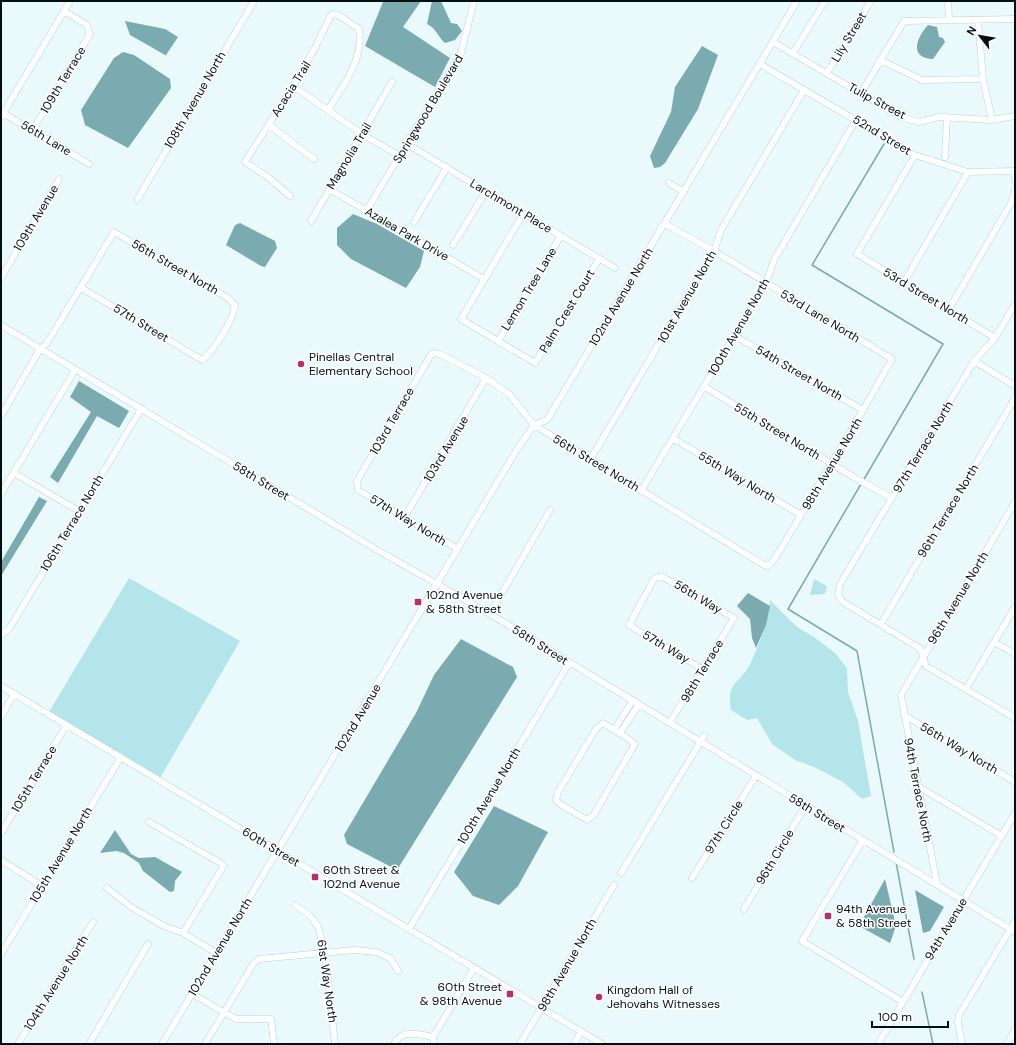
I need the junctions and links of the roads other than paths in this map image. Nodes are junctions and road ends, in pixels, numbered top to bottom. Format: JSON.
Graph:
{"nodes":[{"id":1,"x":70,"y":1,"type":"edge"},
{"id":2,"x":254,"y":1,"type":"edge"},
{"id":3,"x":474,"y":1,"type":"edge"},
{"id":4,"x":798,"y":1,"type":"edge"},
{"id":5,"x":825,"y":1,"type":"edge"},
{"id":6,"x":871,"y":1,"type":"edge"},
{"id":7,"x":948,"y":1,"type":"edge"},
{"id":8,"x":64,"y":11,"type":"junction"},
{"id":9,"x":949,"y":19,"type":"junction"},
{"id":10,"x":1015,"y":19,"type":"edge"},
{"id":11,"x":978,"y":20,"type":"junction"},
{"id":12,"x":773,"y":42,"type":"junction"},
{"id":13,"x":793,"y":53,"type":"junction"},
{"id":14,"x":880,"y":60,"type":"junction"},
{"id":15,"x":760,"y":64,"type":"junction"},
{"id":16,"x":827,"y":73,"type":"junction"},
{"id":17,"x":983,"y":79,"type":"junction"},
{"id":18,"x":392,"y":82,"type":"dead end"},
{"id":19,"x":294,"y":86,"type":"junction"},
{"id":20,"x":804,"y":90,"type":"junction"},
{"id":21,"x":860,"y":93,"type":"junction"},
{"id":22,"x":328,"y":110,"type":"junction"},
{"id":23,"x":2,"y":115,"type":"edge"},
{"id":24,"x":1015,"y":116,"type":"edge"},
{"id":25,"x":947,"y":117,"type":"junction"},
{"id":26,"x":856,"y":120,"type":"junction"},
{"id":27,"x":992,"y":120,"type":"junction"},
{"id":28,"x":269,"y":125,"type":"junction"},
{"id":29,"x":33,"y":130,"type":"junction"},
{"id":30,"x":362,"y":134,"type":"junction"},
{"id":31,"x":407,"y":144,"type":"junction"},
{"id":32,"x":915,"y":155,"type":"junction"},
{"id":33,"x":400,"y":156,"type":"junction"},
{"id":34,"x":945,"y":157,"type":"dead end"},
{"id":35,"x":314,"y":159,"type":"dead end"},
{"id":36,"x":89,"y":164,"type":"dead end"},
{"id":37,"x":446,"y":167,"type":"junction"},
{"id":38,"x":1015,"y":171,"type":"edge"},
{"id":39,"x":968,"y":172,"type":"junction"},
{"id":40,"x":59,"y":180,"type":"dead end"},
{"id":41,"x":1015,"y":180,"type":"edge"},
{"id":42,"x":669,"y":183,"type":"dead end"},
{"id":43,"x":329,"y":189,"type":"junction"},
{"id":44,"x":486,"y":191,"type":"junction"},
{"id":45,"x":1015,"y":191,"type":"edge"},
{"id":46,"x":684,"y":192,"type":"junction"},
{"id":47,"x":290,"y":196,"type":"dead end"},
{"id":48,"x":137,"y":200,"type":"dead end"},
{"id":49,"x":367,"y":210,"type":"junction"},
{"id":50,"x":523,"y":214,"type":"junction"},
{"id":51,"x":311,"y":221,"type":"dead end"},
{"id":52,"x":414,"y":222,"type":"dead end"},
{"id":53,"x":665,"y":224,"type":"junction"},
{"id":54,"x":560,"y":236,"type":"junction"},
{"id":55,"x":454,"y":245,"type":"dead end"},
{"id":56,"x":714,"y":251,"type":"junction"},
{"id":57,"x":599,"y":258,"type":"junction"},
{"id":58,"x":615,"y":268,"type":"dead end"},
{"id":59,"x":1,"y":278,"type":"edge"},
{"id":60,"x":484,"y":279,"type":"junction"},
{"id":61,"x":904,"y":282,"type":"junction"},
{"id":62,"x":766,"y":283,"type":"junction"},
{"id":63,"x":80,"y":287,"type":"junction"},
{"id":64,"x":1015,"y":304,"type":"edge"},
{"id":65,"x":949,"y":309,"type":"junction"},
{"id":66,"x":1,"y":326,"type":"edge"},
{"id":67,"x":735,"y":336,"type":"junction"},
{"id":68,"x":995,"y":338,"type":"junction"},
{"id":69,"x":498,"y":341,"type":"junction"},
{"id":70,"x":40,"y":349,"type":"junction"},
{"id":71,"x":432,"y":353,"type":"joint"},
{"id":72,"x":892,"y":359,"type":"joint"},
{"id":73,"x":202,"y":360,"type":"joint"},
{"id":74,"x":974,"y":361,"type":"junction"},
{"id":75,"x":75,"y":370,"type":"junction"},
{"id":76,"x":486,"y":378,"type":"junction"},
{"id":77,"x":1015,"y":386,"type":"edge"},
{"id":78,"x":705,"y":387,"type":"junction"},
{"id":79,"x":1015,"y":398,"type":"edge"},
{"id":80,"x":141,"y":409,"type":"junction"},
{"id":81,"x":863,"y":410,"type":"junction"},
{"id":82,"x":1,"y":416,"type":"edge"},
{"id":83,"x":534,"y":425,"type":"junction"},
{"id":84,"x":674,"y":439,"type":"junction"},
{"id":85,"x":590,"y":460,"type":"junction"},
{"id":86,"x":831,"y":463,"type":"junction"},
{"id":87,"x":14,"y":472,"type":"junction"},
{"id":88,"x":358,"y":490,"type":"joint"},
{"id":89,"x":641,"y":491,"type":"junction"},
{"id":90,"x":1,"y":494,"type":"edge"},
{"id":91,"x":892,"y":498,"type":"junction"},
{"id":92,"x":1015,"y":502,"type":"edge"},
{"id":93,"x":550,"y":510,"type":"dead end"},
{"id":94,"x":80,"y":511,"type":"junction"},
{"id":95,"x":801,"y":515,"type":"junction"},
{"id":96,"x":404,"y":518,"type":"junction"},
{"id":97,"x":458,"y":549,"type":"junction"},
{"id":98,"x":768,"y":566,"type":"joint"},
{"id":99,"x":438,"y":585,"type":"junction"},
{"id":100,"x":1015,"y":607,"type":"edge"},
{"id":101,"x":490,"y":614,"type":"junction"},
{"id":102,"x":734,"y":618,"type":"joint"},
{"id":103,"x":881,"y":624,"type":"junction"},
{"id":104,"x":629,"y":625,"type":"joint"},
{"id":105,"x":1,"y":635,"type":"edge"},
{"id":106,"x":994,"y":642,"type":"junction"},
{"id":107,"x":1015,"y":654,"type":"edge"},
{"id":108,"x":924,"y":656,"type":"junction"},
{"id":109,"x":569,"y":663,"type":"junction"},
{"id":110,"x":704,"y":670,"type":"junction"},
{"id":111,"x":1,"y":686,"type":"edge"},
{"id":112,"x":966,"y":689,"type":"junction"},
{"id":113,"x":14,"y":694,"type":"junction"},
{"id":114,"x":902,"y":695,"type":"joint"},
{"id":115,"x":633,"y":700,"type":"junction"},
{"id":116,"x":639,"y":704,"type":"junction"},
{"id":117,"x":904,"y":715,"type":"junction"},
{"id":118,"x":1,"y":717,"type":"edge"},
{"id":119,"x":1015,"y":718,"type":"edge"},
{"id":120,"x":670,"y":722,"type":"junction"},
{"id":121,"x":66,"y":726,"type":"junction"},
{"id":122,"x":614,"y":730,"type":"junction"},
{"id":123,"x":620,"y":733,"type":"junction"},
{"id":124,"x":702,"y":739,"type":"junction"},
{"id":125,"x":121,"y":757,"type":"junction"},
{"id":126,"x":756,"y":776,"type":"junction"},
{"id":127,"x":1015,"y":782,"type":"edge"},
{"id":128,"x":918,"y":787,"type":"junction"},
{"id":129,"x":806,"y":805,"type":"junction"},
{"id":130,"x":1015,"y":813,"type":"edge"},
{"id":131,"x":149,"y":822,"type":"dead end"},
{"id":132,"x":1,"y":833,"type":"edge"},
{"id":133,"x":1002,"y":836,"type":"junction"},
{"id":134,"x":863,"y":840,"type":"junction"},
{"id":135,"x":278,"y":851,"type":"junction"},
{"id":136,"x":1,"y":860,"type":"edge"},
{"id":137,"x":621,"y":873,"type":"dead end"},
{"id":138,"x":692,"y":878,"type":"dead end"},
{"id":139,"x":936,"y":884,"type":"junction"},
{"id":140,"x":614,"y":885,"type":"dead end"},
{"id":141,"x":42,"y":886,"type":"junction"},
{"id":142,"x":107,"y":888,"type":"dead end"},
{"id":143,"x":963,"y":900,"type":"junction"},
{"id":144,"x":296,"y":905,"type":"dead end"},
{"id":145,"x":744,"y":909,"type":"dead end"},
{"id":146,"x":1015,"y":921,"type":"edge"},
{"id":147,"x":93,"y":922,"type":"dead end"},
{"id":148,"x":409,"y":929,"type":"junction"},
{"id":149,"x":1013,"y":931,"type":"edge"},
{"id":150,"x":183,"y":933,"type":"junction"},
{"id":151,"x":148,"y":944,"type":"dead end"},
{"id":152,"x":216,"y":953,"type":"junction"},
{"id":153,"x":325,"y":953,"type":"junction"},
{"id":154,"x":1,"y":954,"type":"edge"},
{"id":155,"x":474,"y":968,"type":"junction"},
{"id":156,"x":398,"y":971,"type":"dead end"},
{"id":157,"x":192,"y":994,"type":"junction"},
{"id":158,"x":903,"y":1002,"type":"junction"},
{"id":159,"x":542,"y":1008,"type":"junction"},
{"id":160,"x":224,"y":1012,"type":"junction"},
{"id":161,"x":1015,"y":1030,"type":"edge"},
{"id":162,"x":581,"y":1032,"type":"junction"},
{"id":163,"x":433,"y":1037,"type":"junction"},
{"id":164,"x":18,"y":1044,"type":"edge"},
{"id":165,"x":89,"y":1044,"type":"edge"},
{"id":166,"x":162,"y":1044,"type":"edge"},
{"id":167,"x":205,"y":1044,"type":"edge"},
{"id":168,"x":274,"y":1044,"type":"edge"},
{"id":169,"x":335,"y":1044,"type":"edge"},
{"id":170,"x":394,"y":1044,"type":"edge"},
{"id":171,"x":434,"y":1044,"type":"edge"},
{"id":172,"x":520,"y":1044,"type":"edge"},
{"id":173,"x":574,"y":1044,"type":"edge"},
{"id":174,"x":602,"y":1044,"type":"edge"},
{"id":175,"x":878,"y":1044,"type":"edge"},
{"id":176,"x":962,"y":1044,"type":"edge"},
{"id":177,"x":1007,"y":1044,"type":"edge"}],
"edges":[{"from":1,"to":8,"type":"street"},
{"from":2,"to":48,"type":"street","name":"108th Avenue North"},
{"from":3,"to":31,"type":"street","name":"Springwood Boulevard"},
{"from":4,"to":12,"type":"street","name":"102nd Avenue North"},
{"from":5,"to":13,"type":"street"},
{"from":6,"to":16,"type":"street","name":"Lily Street"},
{"from":7,"to":9,"type":"street"},
{"from":8,"to":23,"type":"street"},
{"from":8,"to":29,"type":"street","name":"109th Terrace"},
{"from":9,"to":11,"type":"street"},
{"from":9,"to":14,"type":"street"},
{"from":10,"to":11,"type":"street"},
{"from":11,"to":17,"type":"street"},
{"from":12,"to":13,"type":"street","name":"Tulip Street"},
{"from":12,"to":15,"type":"street","name":"102nd Avenue North"},
{"from":13,"to":16,"type":"street","name":"Tulip Street"},
{"from":14,"to":17,"type":"street"},
{"from":14,"to":21,"type":"street"},
{"from":15,"to":20,"type":"street","name":"52nd Street"},
{"from":15,"to":46,"type":"street","name":"102nd Avenue North"},
{"from":16,"to":21,"type":"street","name":"Tulip Street"},
{"from":17,"to":27,"type":"street"},
{"from":18,"to":30,"type":"street","name":"Magnolia Trail"},
{"from":19,"to":22,"type":"street"},
{"from":19,"to":22,"type":"street","name":"Acacia Trail"},
{"from":19,"to":28,"type":"street","name":"Acacia Trail"},
{"from":20,"to":26,"type":"street","name":"52nd Street"},
{"from":20,"to":56,"type":"street","name":"101st Avenue North"},
{"from":21,"to":25,"type":"street","name":"Tulip Street"},
{"from":22,"to":30,"type":"street"},
{"from":23,"to":29,"type":"street","name":"56th Lane"},
{"from":24,"to":27,"type":"street","name":"Tulip Street"},
{"from":25,"to":27,"type":"street","name":"Tulip Street"},
{"from":25,"to":34,"type":"street"},
{"from":26,"to":32,"type":"street","name":"52nd Street"},
{"from":26,"to":62,"type":"street","name":"100th Avenue North"},
{"from":28,"to":35,"type":"street"},
{"from":28,"to":47,"type":"street","name":"Acacia Trail"},
{"from":29,"to":36,"type":"street","name":"56th Lane"},
{"from":30,"to":33,"type":"street"},
{"from":30,"to":43,"type":"street","name":"Magnolia Trail"},
{"from":31,"to":33,"type":"street","name":"Springwood Boulevard"},
{"from":31,"to":37,"type":"street","name":"Larchmont Place"},
{"from":32,"to":39,"type":"street","name":"52nd Street"},
{"from":32,"to":61,"type":"street","name":"53rd Street North"},
{"from":33,"to":49,"type":"street","name":"Springwood Boulevard"},
{"from":37,"to":44,"type":"street","name":"Larchmont Place"},
{"from":37,"to":52,"type":"street"},
{"from":38,"to":39,"type":"street","name":"52nd Street"},
{"from":38,"to":41,"type":"street"},
{"from":39,"to":61,"type":"street"},
{"from":40,"to":59,"type":"street","name":"109th Avenue"},
{"from":42,"to":46,"type":"street"},
{"from":43,"to":49,"type":"street","name":"Azalea Park Drive"},
{"from":43,"to":51,"type":"street","name":"Magnolia Trail"},
{"from":44,"to":50,"type":"street","name":"Larchmont Place"},
{"from":44,"to":55,"type":"street"},
{"from":45,"to":65,"type":"street"},
{"from":46,"to":53,"type":"street","name":"102nd Avenue North"},
{"from":49,"to":60,"type":"street","name":"Azalea Park Drive"},
{"from":50,"to":54,"type":"street","name":"Larchmont Place"},
{"from":50,"to":60,"type":"street"},
{"from":53,"to":56,"type":"street","name":"53rd Lane North"},
{"from":53,"to":83,"type":"street","name":"102nd Avenue North"},
{"from":54,"to":57,"type":"street","name":"Larchmont Place"},
{"from":54,"to":69,"type":"street","name":"Lemon Tree Lane"},
{"from":56,"to":62,"type":"street","name":"53rd Lane North"},
{"from":56,"to":85,"type":"street","name":"101st Avenue North"},
{"from":57,"to":58,"type":"street","name":"Larchmont Place"},
{"from":57,"to":69,"type":"street","name":"Palm Crest Court"},
{"from":60,"to":69,"type":"street"},
{"from":61,"to":65,"type":"street","name":"53rd Street North"},
{"from":62,"to":67,"type":"street","name":"100th Avenue North"},
{"from":62,"to":72,"type":"street","name":"53rd Lane North"},
{"from":63,"to":70,"type":"street"},
{"from":63,"to":73,"type":"street","name":"57th Street"},
{"from":63,"to":73,"type":"street","name":"56th Street North"},
{"from":64,"to":68,"type":"street","name":"97th Terrace North"},
{"from":65,"to":68,"type":"street","name":"53rd Street North"},
{"from":66,"to":70,"type":"street","name":"58th Street"},
{"from":67,"to":78,"type":"street","name":"100th Avenue North"},
{"from":67,"to":81,"type":"street","name":"54th Street North"},
{"from":68,"to":74,"type":"street","name":"97th Terrace North"},
{"from":70,"to":75,"type":"street","name":"58th Street"},
{"from":70,"to":82,"type":"street"},
{"from":71,"to":76,"type":"street","name":"56th Street North"},
{"from":71,"to":88,"type":"street","name":"103rd Terrace"},
{"from":72,"to":81,"type":"street","name":"98th Avenue North"},
{"from":74,"to":77,"type":"street"},
{"from":74,"to":91,"type":"street","name":"97th Terrace North"},
{"from":75,"to":80,"type":"street","name":"58th Street"},
{"from":75,"to":87,"type":"street"},
{"from":76,"to":83,"type":"street","name":"56th Street North"},
{"from":76,"to":96,"type":"street","name":"103rd Avenue"},
{"from":78,"to":84,"type":"street","name":"100th Avenue North"},
{"from":78,"to":86,"type":"street","name":"55th Street North"},
{"from":79,"to":103,"type":"street","name":"96th Terrace North"},
{"from":80,"to":94,"type":"street","name":"106th Terrace North"},
{"from":80,"to":99,"type":"street","name":"58th Street"},
{"from":81,"to":86,"type":"street","name":"98th Avenue North"},
{"from":83,"to":85,"type":"street","name":"56th Street North"},
{"from":83,"to":97,"type":"street","name":"102nd Avenue North"},
{"from":84,"to":89,"type":"street","name":"100th Avenue North"},
{"from":84,"to":95,"type":"street","name":"55th Way North"},
{"from":85,"to":89,"type":"street","name":"56th Street North"},
{"from":86,"to":91,"type":"street","name":"55th Street North"},
{"from":86,"to":95,"type":"street","name":"98th Avenue North"},
{"from":87,"to":90,"type":"street"},
{"from":87,"to":94,"type":"street"},
{"from":88,"to":96,"type":"street","name":"57th Way North"},
{"from":89,"to":98,"type":"street","name":"56th Street North"},
{"from":91,"to":103,"type":"street","name":"97th Terrace North"},
{"from":92,"to":108,"type":"street","name":"96th Avenue North"},
{"from":93,"to":101,"type":"street"},
{"from":94,"to":105,"type":"street","name":"106th Terrace North"},
{"from":95,"to":98,"type":"street","name":"98th Avenue North"},
{"from":96,"to":97,"type":"street","name":"57th Way North"},
{"from":97,"to":99,"type":"street","name":"102nd Avenue North"},
{"from":99,"to":101,"type":"street","name":"58th Street"},
{"from":99,"to":135,"type":"street","name":"102nd Avenue"},
{"from":100,"to":106,"type":"street"},
{"from":101,"to":109,"type":"street","name":"58th Street"},
{"from":102,"to":104,"type":"street","name":"56th Way"},
{"from":102,"to":110,"type":"street","name":"98th Terrace"},
{"from":103,"to":108,"type":"street"},
{"from":104,"to":110,"type":"street","name":"57th Way"},
{"from":106,"to":107,"type":"street"},
{"from":106,"to":112,"type":"street"},
{"from":108,"to":112,"type":"street"},
{"from":108,"to":114,"type":"street","name":"96th Avenue North"},
{"from":109,"to":115,"type":"street","name":"58th Street"},
{"from":109,"to":148,"type":"street","name":"100th Avenue North"},
{"from":110,"to":120,"type":"street","name":"98th Terrace"},
{"from":111,"to":113,"type":"street","name":"60th Street"},
{"from":112,"to":119,"type":"street"},
{"from":113,"to":118,"type":"street"},
{"from":113,"to":121,"type":"street","name":"60th Street"},
{"from":114,"to":117,"type":"street","name":"94th Terrace North"},
{"from":115,"to":116,"type":"street","name":"58th Street"},
{"from":115,"to":122,"type":"street"},
{"from":116,"to":120,"type":"street","name":"58th Street"},
{"from":116,"to":123,"type":"street"},
{"from":117,"to":127,"type":"street","name":"56th Way North"},
{"from":117,"to":128,"type":"street","name":"94th Terrace North"},
{"from":120,"to":124,"type":"street","name":"58th Street"},
{"from":121,"to":125,"type":"street","name":"60th Street"},
{"from":121,"to":132,"type":"street","name":"105th Terrace"},
{"from":122,"to":123,"type":"street"},
{"from":122,"to":123,"type":"street"},
{"from":124,"to":126,"type":"street","name":"58th Street"},
{"from":124,"to":137,"type":"street"},
{"from":125,"to":135,"type":"street","name":"60th Street"},
{"from":125,"to":141,"type":"street","name":"105th Avenue North"},
{"from":126,"to":129,"type":"street","name":"58th Street"},
{"from":126,"to":138,"type":"street","name":"97th Circle"},
{"from":128,"to":133,"type":"street"},
{"from":128,"to":139,"type":"street","name":"94th Terrace North"},
{"from":129,"to":134,"type":"street","name":"58th Street"},
{"from":129,"to":145,"type":"street","name":"96th Circle"},
{"from":130,"to":133,"type":"street","name":"94th Avenue"},
{"from":131,"to":150,"type":"street"},
{"from":133,"to":143,"type":"street","name":"94th Avenue"},
{"from":134,"to":139,"type":"street","name":"58th Street"},
{"from":134,"to":158,"type":"street"},
{"from":135,"to":148,"type":"street","name":"60th Street"},
{"from":135,"to":152,"type":"street","name":"102nd Avenue North"},
{"from":136,"to":141,"type":"street"},
{"from":139,"to":143,"type":"street","name":"58th Street"},
{"from":140,"to":159,"type":"street","name":"98th Avenue North"},
{"from":141,"to":154,"type":"street","name":"105th Avenue North"},
{"from":142,"to":150,"type":"street"},
{"from":143,"to":149,"type":"street","name":"58th Street"},
{"from":143,"to":158,"type":"street","name":"94th Avenue"},
{"from":144,"to":153,"type":"street","name":"61st Way North"},
{"from":146,"to":149,"type":"street"},
{"from":147,"to":164,"type":"street","name":"104th Avenue North"},
{"from":148,"to":155,"type":"street","name":"60th Street"},
{"from":149,"to":176,"type":"street"},
{"from":150,"to":152,"type":"street"},
{"from":151,"to":165,"type":"street"},
{"from":152,"to":157,"type":"street","name":"102nd Avenue North"},
{"from":153,"to":156,"type":"street"},
{"from":153,"to":160,"type":"street"},
{"from":153,"to":169,"type":"street","name":"61st Way North"},
{"from":155,"to":159,"type":"street","name":"60th Street"},
{"from":155,"to":163,"type":"street"},
{"from":157,"to":160,"type":"street"},
{"from":157,"to":166,"type":"street","name":"102nd Avenue North"},
{"from":158,"to":175,"type":"street","name":"94th Avenue"},
{"from":159,"to":162,"type":"street","name":"60th Street"},
{"from":159,"to":172,"type":"street","name":"98th Avenue North"},
{"from":160,"to":167,"type":"street"},
{"from":160,"to":168,"type":"street"},
{"from":161,"to":177,"type":"street"},
{"from":162,"to":173,"type":"street"},
{"from":162,"to":174,"type":"street","name":"60th Street"},
{"from":163,"to":170,"type":"street"},
{"from":163,"to":171,"type":"street"}]}
